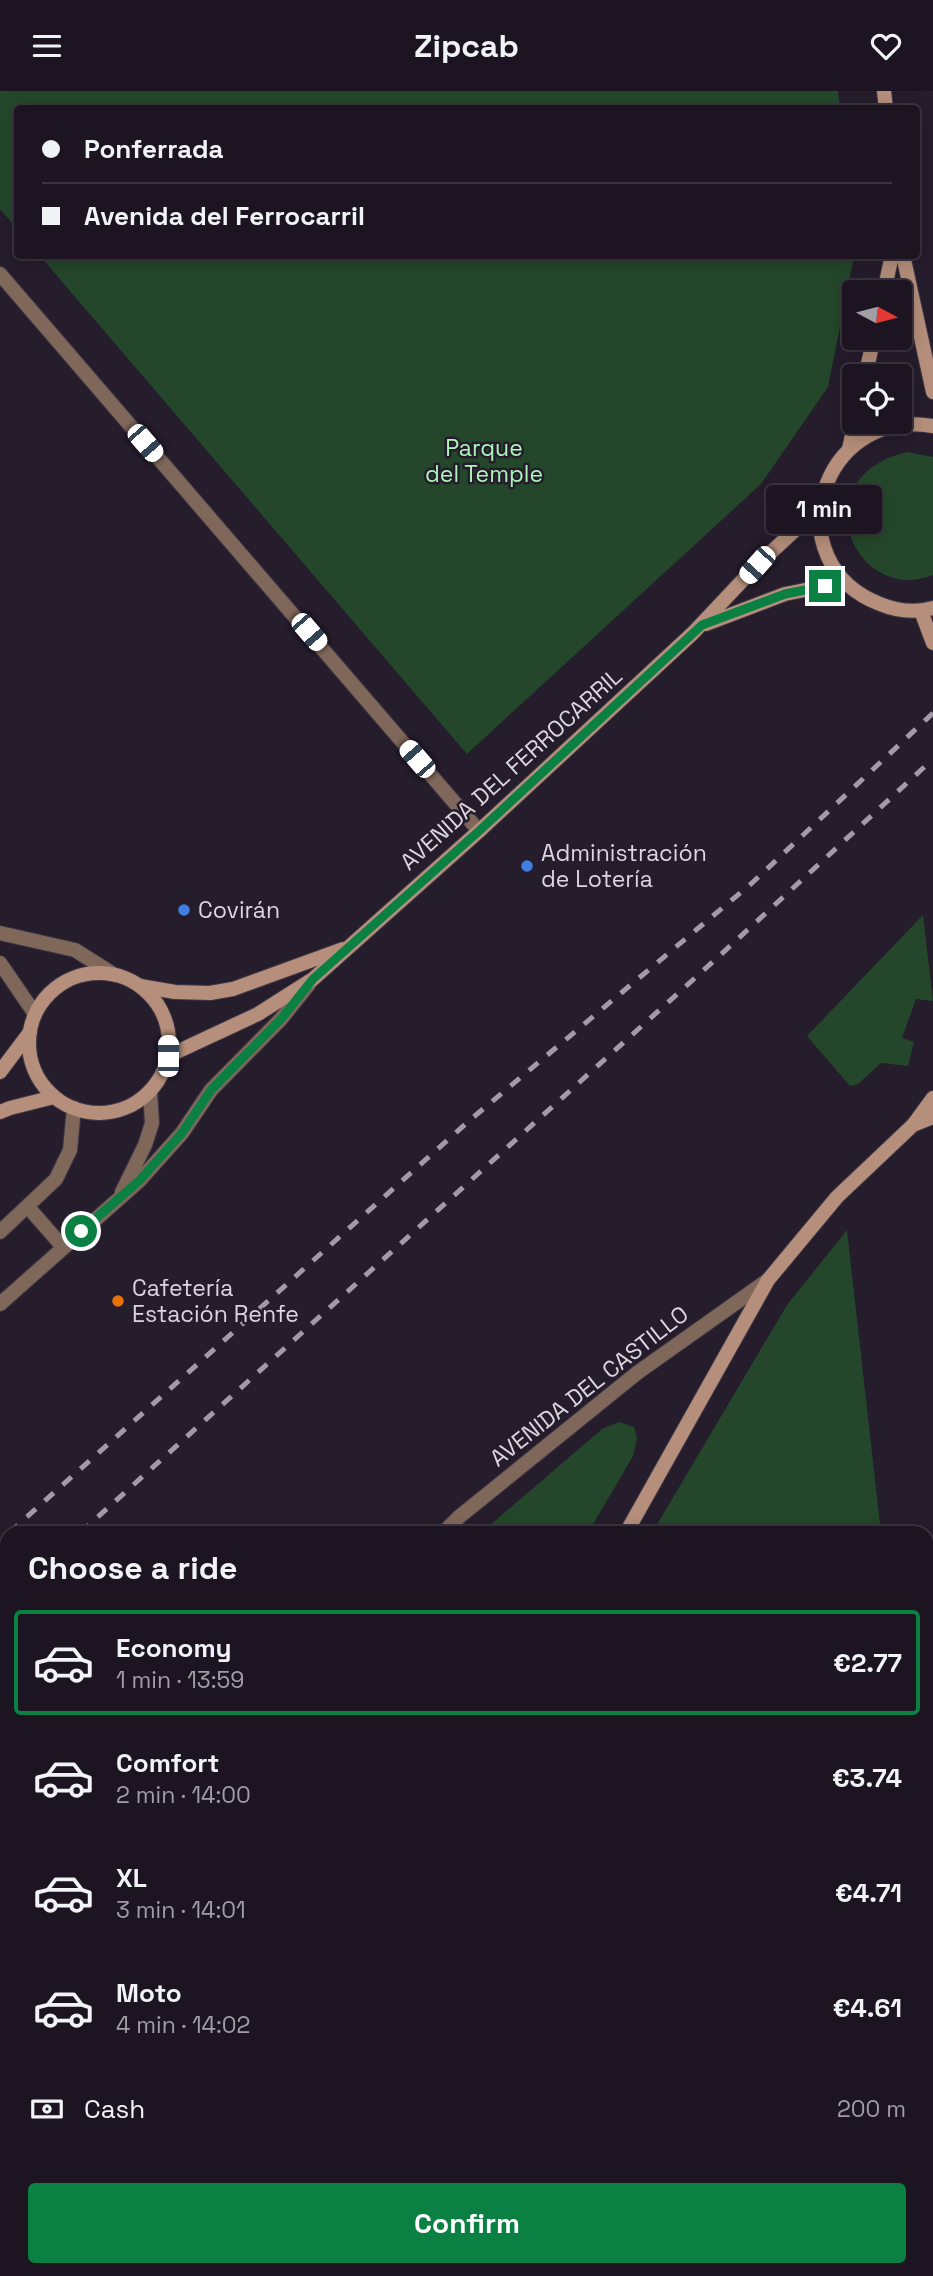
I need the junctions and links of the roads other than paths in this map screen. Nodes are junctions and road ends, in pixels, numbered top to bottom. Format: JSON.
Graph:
{"nodes":[{"id":1,"x":891,"y":259,"type":"edge"},
{"id":2,"x":904,"y":259,"type":"edge"},
{"id":3,"x":0,"y":274,"type":"edge"},
{"id":4,"x":887,"y":280,"type":"edge"},
{"id":5,"x":933,"y":392,"type":"edge"},
{"id":6,"x":933,"y":426,"type":"edge"},
{"id":7,"x":852,"y":434,"type":"edge"},
{"id":8,"x":849,"y":449,"type":"junction"},
{"id":9,"x":819,"y":508,"type":"junction"},
{"id":10,"x":845,"y":582,"type":"junction"},
{"id":11,"x":927,"y":610,"type":"edge"},
{"id":12,"x":702,"y":625,"type":"junction"},
{"id":13,"x":933,"y":643,"type":"edge"},
{"id":14,"x":479,"y":831,"type":"junction"},
{"id":15,"x":0,"y":933,"type":"edge"},
{"id":16,"x":351,"y":946,"type":"junction"},
{"id":17,"x":0,"y":963,"type":"edge"},
{"id":18,"x":113,"y":974,"type":"junction"},
{"id":19,"x":313,"y":979,"type":"junction"},
{"id":20,"x":140,"y":986,"type":"junction"},
{"id":21,"x":35,"y":1014,"type":"junction"},
{"id":22,"x":30,"y":1032,"type":"junction"},
{"id":23,"x":168,"y":1056,"type":"junction"},
{"id":24,"x":0,"y":1072,"type":"edge"},
{"id":25,"x":150,"y":1091,"type":"junction"},
{"id":26,"x":54,"y":1097,"type":"junction"},
{"id":27,"x":933,"y":1098,"type":"edge"},
{"id":28,"x":74,"y":1108,"type":"junction"},
{"id":29,"x":0,"y":1112,"type":"edge"},
{"id":30,"x":933,"y":1117,"type":"edge"},
{"id":31,"x":913,"y":1125,"type":"junction"},
{"id":32,"x":118,"y":1199,"type":"junction"},
{"id":33,"x":28,"y":1207,"type":"junction"},
{"id":34,"x":0,"y":1232,"type":"edge"},
{"id":35,"x":63,"y":1247,"type":"junction"},
{"id":36,"x":768,"y":1280,"type":"junction"},
{"id":37,"x":0,"y":1304,"type":"edge"},
{"id":38,"x":450,"y":1526,"type":"edge"},
{"id":39,"x":630,"y":1526,"type":"edge"}],
"edges":[{"from":1,"to":4,"type":"street"},
{"from":2,"to":5,"type":"street"},
{"from":3,"to":14,"type":"street"},
{"from":6,"to":8,"type":"street"},
{"from":7,"to":8,"type":"street"},
{"from":8,"to":9,"type":"street"},
{"from":9,"to":10,"type":"street"},
{"from":9,"to":12,"type":"street","name":"AVENIDA DEL FERROCARRIL"},
{"from":10,"to":11,"type":"street"},
{"from":10,"to":12,"type":"street","name":"AVENIDA DEL FERROCARRIL"},
{"from":11,"to":13,"type":"street"},
{"from":12,"to":14,"type":"street","name":"AVENIDA DEL FERROCARRIL"},
{"from":14,"to":16,"type":"street","name":"AVENIDA DEL FERROCARRIL"},
{"from":15,"to":18,"type":"street"},
{"from":16,"to":19,"type":"street","name":"AVENIDA DEL FERROCARRIL"},
{"from":16,"to":20,"type":"street","name":"AVENIDA DEL FERROCARRIL"},
{"from":17,"to":21,"type":"street"},
{"from":18,"to":20,"type":"street"},
{"from":18,"to":21,"type":"street"},
{"from":19,"to":23,"type":"street","name":"AVENIDA DEL FERROCARRIL"},
{"from":19,"to":32,"type":"street"},
{"from":20,"to":23,"type":"street"},
{"from":21,"to":22,"type":"street"},
{"from":22,"to":24,"type":"street"},
{"from":22,"to":26,"type":"street"},
{"from":23,"to":25,"type":"street"},
{"from":25,"to":28,"type":"street"},
{"from":25,"to":32,"type":"street"},
{"from":26,"to":28,"type":"street"},
{"from":26,"to":29,"type":"street"},
{"from":27,"to":31,"type":"street"},
{"from":28,"to":33,"type":"street"},
{"from":30,"to":31,"type":"street","name":"AVENIDA DEL CASTILLO"},
{"from":31,"to":36,"type":"street","name":"AVENIDA DEL CASTILLO"},
{"from":32,"to":35,"type":"street"},
{"from":33,"to":34,"type":"street"},
{"from":33,"to":35,"type":"street"},
{"from":35,"to":37,"type":"street"},
{"from":36,"to":38,"type":"street","name":"AVENIDA DEL CASTILLO"},
{"from":36,"to":39,"type":"street","name":"AVENIDA DEL CASTILLO"}]}
